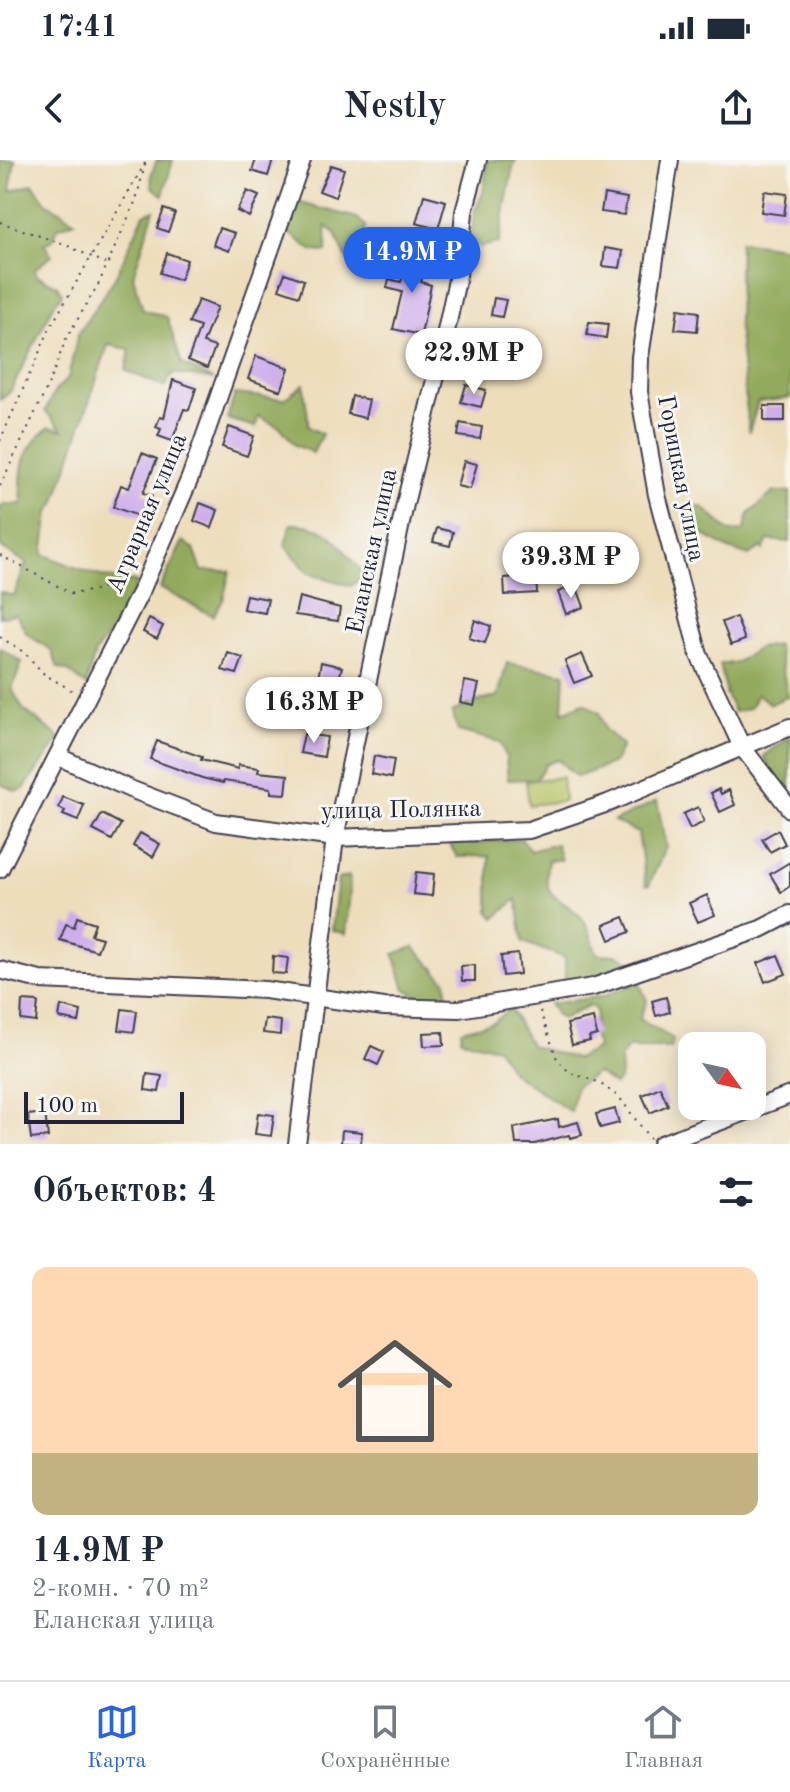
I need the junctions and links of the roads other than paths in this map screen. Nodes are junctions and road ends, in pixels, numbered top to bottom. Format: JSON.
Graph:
{"nodes":[{"id":1,"x":302,"y":160,"type":"edge"},
{"id":2,"x":478,"y":160,"type":"edge"},
{"id":3,"x":670,"y":160,"type":"edge"},
{"id":4,"x":790,"y":727,"type":"edge"},
{"id":5,"x":742,"y":747,"type":"junction"},
{"id":6,"x":59,"y":757,"type":"junction"},
{"id":7,"x":790,"y":809,"type":"edge"},
{"id":8,"x":335,"y":838,"type":"junction"},
{"id":9,"x":0,"y":869,"type":"edge"},
{"id":10,"x":790,"y":914,"type":"edge"},
{"id":11,"x":0,"y":970,"type":"edge"},
{"id":12,"x":314,"y":998,"type":"junction"},
{"id":13,"x":790,"y":1095,"type":"edge"},
{"id":14,"x":297,"y":1144,"type":"edge"},
{"id":15,"x":661,"y":1144,"type":"edge"}],
"edges":[{"from":1,"to":6,"type":"street","name":"Аграрная улица"},
{"from":2,"to":8,"type":"street","name":"Еланская улица"},
{"from":3,"to":5,"type":"street","name":"Горицкая улица"},
{"from":4,"to":5,"type":"street","name":"улица Полянка"},
{"from":5,"to":7,"type":"street"},
{"from":5,"to":8,"type":"street","name":"улица Полянка"},
{"from":6,"to":8,"type":"street","name":"улица Полянка"},
{"from":6,"to":9,"type":"street","name":"Аграрная улица"},
{"from":8,"to":12,"type":"street","name":"Еланская улица"},
{"from":10,"to":12,"type":"street"},
{"from":11,"to":12,"type":"street"},
{"from":12,"to":14,"type":"street","name":"Еланская улица"},
{"from":13,"to":15,"type":"street"}]}
